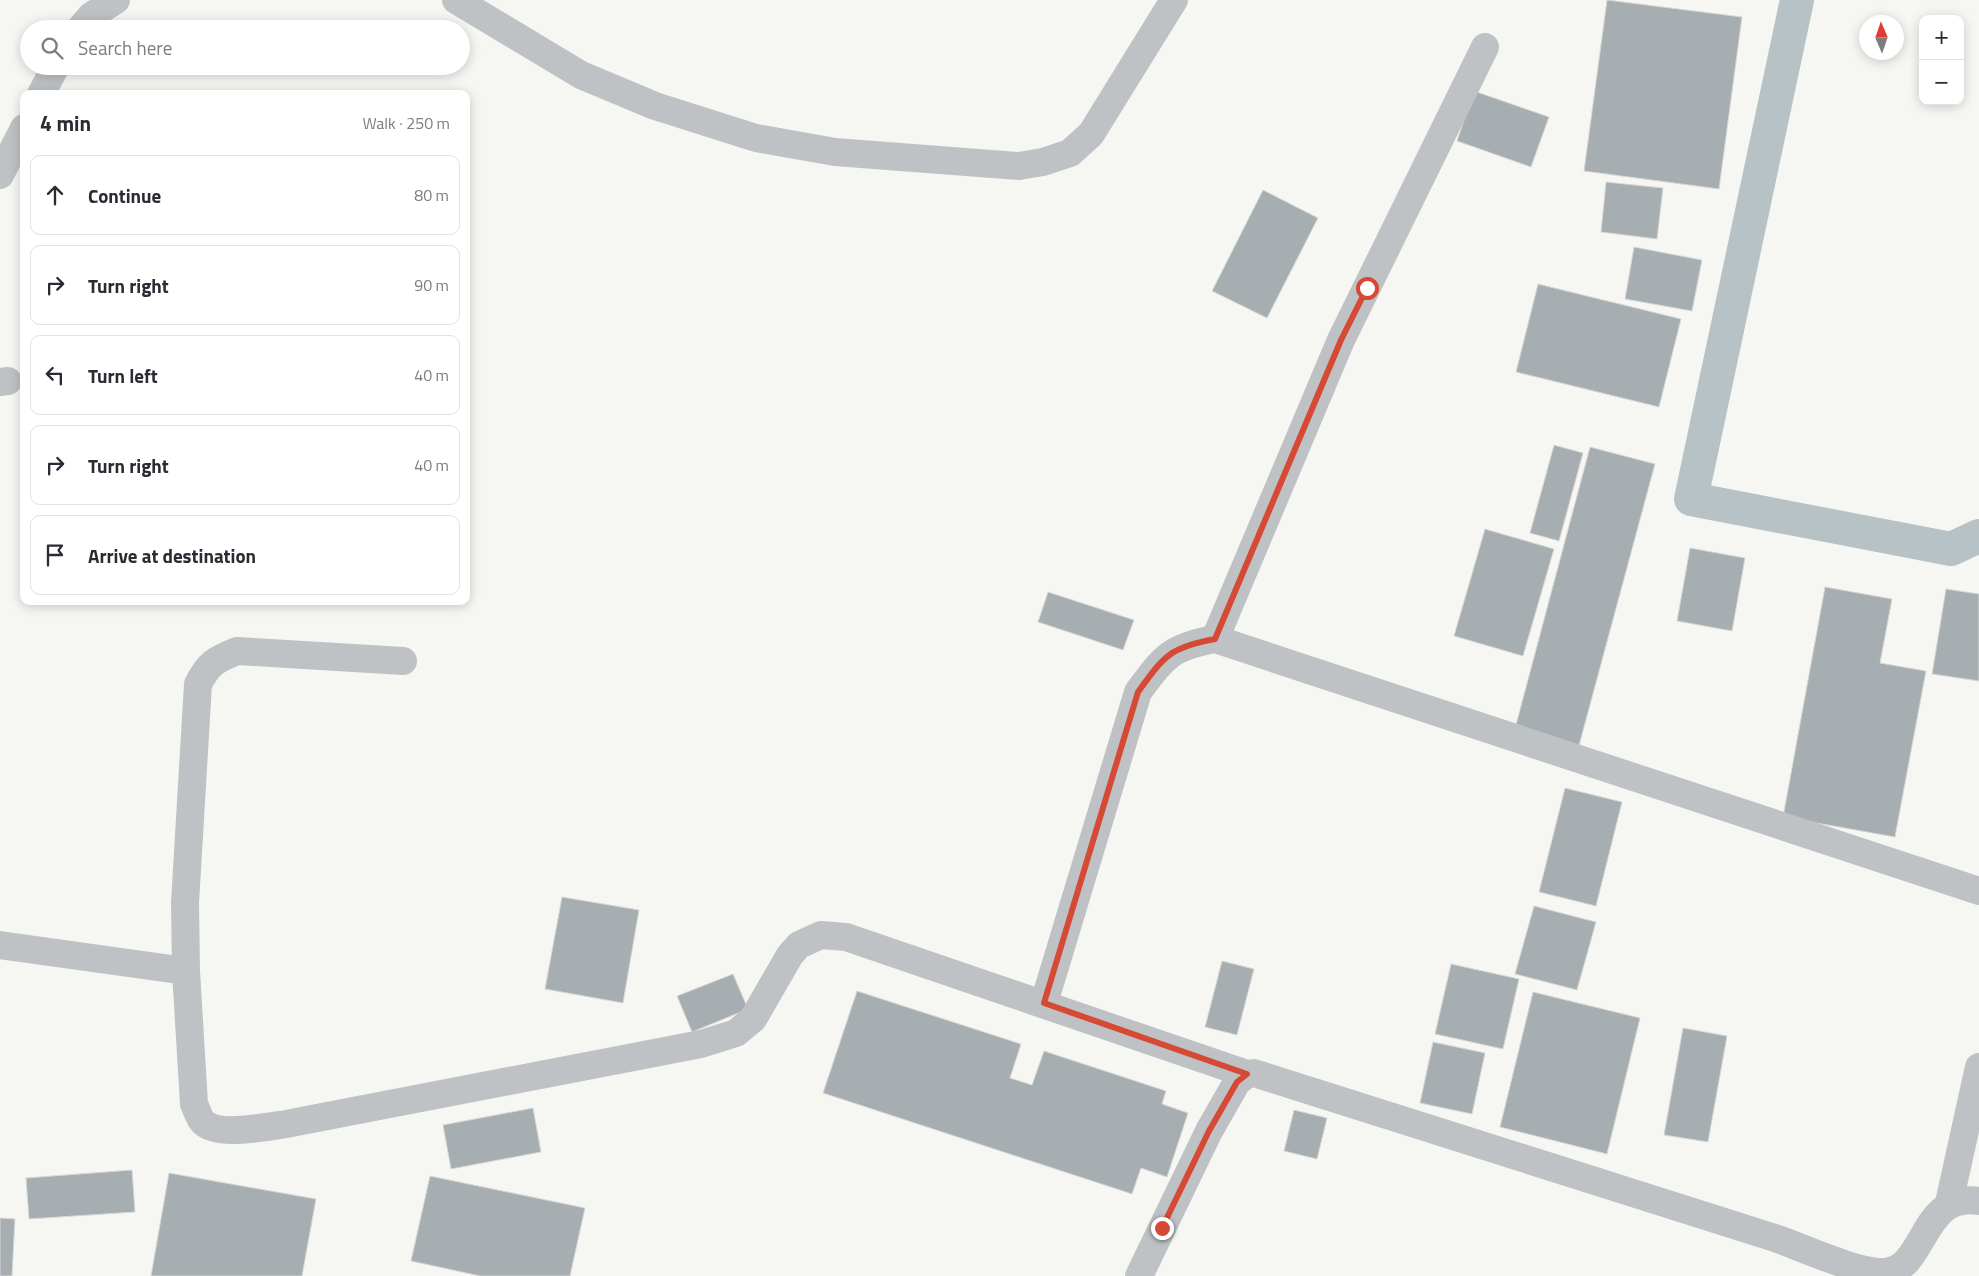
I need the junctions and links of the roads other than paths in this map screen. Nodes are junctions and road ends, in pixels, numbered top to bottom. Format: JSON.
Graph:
{"nodes":[{"id":1,"x":116,"y":0,"type":"edge"},
{"id":2,"x":456,"y":0,"type":"edge"},
{"id":3,"x":1174,"y":0,"type":"edge"},
{"id":4,"x":88,"y":20,"type":"edge"},
{"id":5,"x":1485,"y":47,"type":"dead end"},
{"id":6,"x":51,"y":75,"type":"edge"},
{"id":7,"x":43,"y":90,"type":"edge"},
{"id":8,"x":20,"y":136,"type":"edge"},
{"id":9,"x":0,"y":175,"type":"edge"},
{"id":10,"x":1215,"y":639,"type":"junction"},
{"id":11,"x":403,"y":661,"type":"dead end"},
{"id":12,"x":1979,"y":891,"type":"edge"},
{"id":13,"x":0,"y":945,"type":"edge"},
{"id":14,"x":186,"y":971,"type":"junction"},
{"id":15,"x":1044,"y":1003,"type":"junction"},
{"id":16,"x":1979,"y":1067,"type":"edge"},
{"id":17,"x":1247,"y":1074,"type":"junction"},
{"id":18,"x":1979,"y":1201,"type":"edge"},
{"id":19,"x":1949,"y":1203,"type":"junction"},
{"id":20,"x":1848,"y":1271,"type":"edge"},
{"id":21,"x":1139,"y":1276,"type":"edge"}],
"edges":[{"from":1,"to":4,"type":"street"},
{"from":2,"to":3,"type":"street"},
{"from":5,"to":10,"type":"street"},
{"from":6,"to":7,"type":"street"},
{"from":8,"to":9,"type":"street"},
{"from":10,"to":12,"type":"street"},
{"from":10,"to":15,"type":"street"},
{"from":11,"to":14,"type":"street"},
{"from":13,"to":14,"type":"street"},
{"from":14,"to":15,"type":"street"},
{"from":15,"to":17,"type":"street"},
{"from":16,"to":19,"type":"street"},
{"from":17,"to":20,"type":"street"},
{"from":17,"to":21,"type":"street"},
{"from":18,"to":19,"type":"street"},
{"from":19,"to":20,"type":"street"}]}
